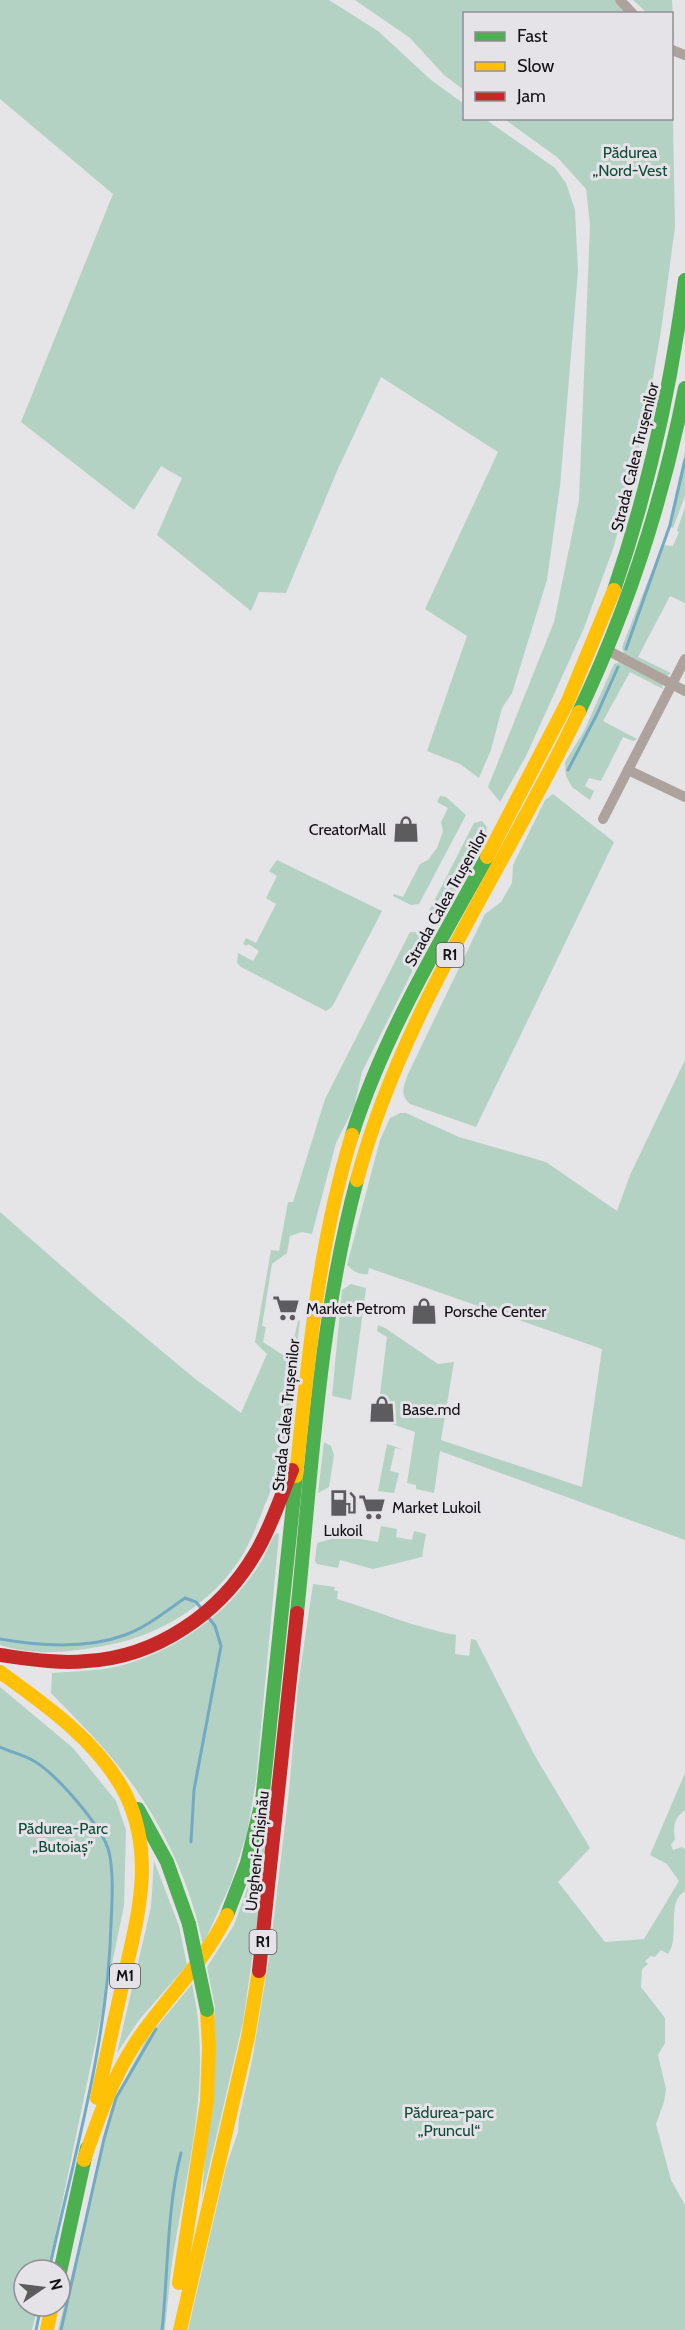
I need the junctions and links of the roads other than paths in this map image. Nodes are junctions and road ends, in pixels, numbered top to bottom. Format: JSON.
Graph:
{"nodes":[{"id":1,"x":620,"y":0,"type":"edge"},
{"id":2,"x":631,"y":12,"type":"edge"},
{"id":3,"x":685,"y":280,"type":"edge"},
{"id":4,"x":685,"y":388,"type":"edge"},
{"id":5,"x":607,"y":650,"type":"junction"},
{"id":6,"x":685,"y":659,"type":"edge"},
{"id":7,"x":672,"y":684,"type":"junction"},
{"id":8,"x":685,"y":691,"type":"edge"},
{"id":9,"x":628,"y":770,"type":"junction"},
{"id":10,"x":685,"y":797,"type":"edge"},
{"id":11,"x":603,"y":819,"type":"dead end"},
{"id":12,"x":298,"y":1455,"type":"junction"},
{"id":13,"x":296,"y":1547,"type":"junction"},
{"id":14,"x":0,"y":1655,"type":"edge"},
{"id":15,"x":0,"y":1672,"type":"edge"},
{"id":16,"x":124,"y":1793,"type":"junction"},
{"id":17,"x":84,"y":2160,"type":"junction"},
{"id":18,"x":63,"y":2258,"type":"edge"},
{"id":19,"x":175,"y":2330,"type":"edge"},
{"id":20,"x":180,"y":2330,"type":"edge"}],
"edges":[{"from":1,"to":2,"type":"street"},
{"from":3,"to":12,"type":"highway","name":"Strada Calea Trușenilor","number":"R1"},
{"from":4,"to":5,"type":"highway","name":"Strada Calea Trușenilor","number":"R1"},
{"from":5,"to":7,"type":"street"},
{"from":5,"to":13,"type":"highway","name":"Strada Calea Trușenilor","number":"R1"},
{"from":6,"to":7,"type":"street"},
{"from":7,"to":8,"type":"street"},
{"from":7,"to":9,"type":"street"},
{"from":9,"to":10,"type":"street"},
{"from":9,"to":11,"type":"street"},
{"from":12,"to":13,"type":"highway","name":"Strada Calea Trușenilor","number":"R1"},
{"from":12,"to":14,"type":"highway"},
{"from":13,"to":17,"type":"highway","name":"Ungheni-Chișinău","number":"R1"},
{"from":13,"to":20,"type":"highway","name":"Ungheni-Chișinău","number":"R1"},
{"from":15,"to":16,"type":"highway","number":"M1"},
{"from":16,"to":17,"type":"highway","number":"M1"},
{"from":16,"to":19,"type":"highway","number":"M1","bridge":true},
{"from":17,"to":18,"type":"highway","number":"M1"}]}
